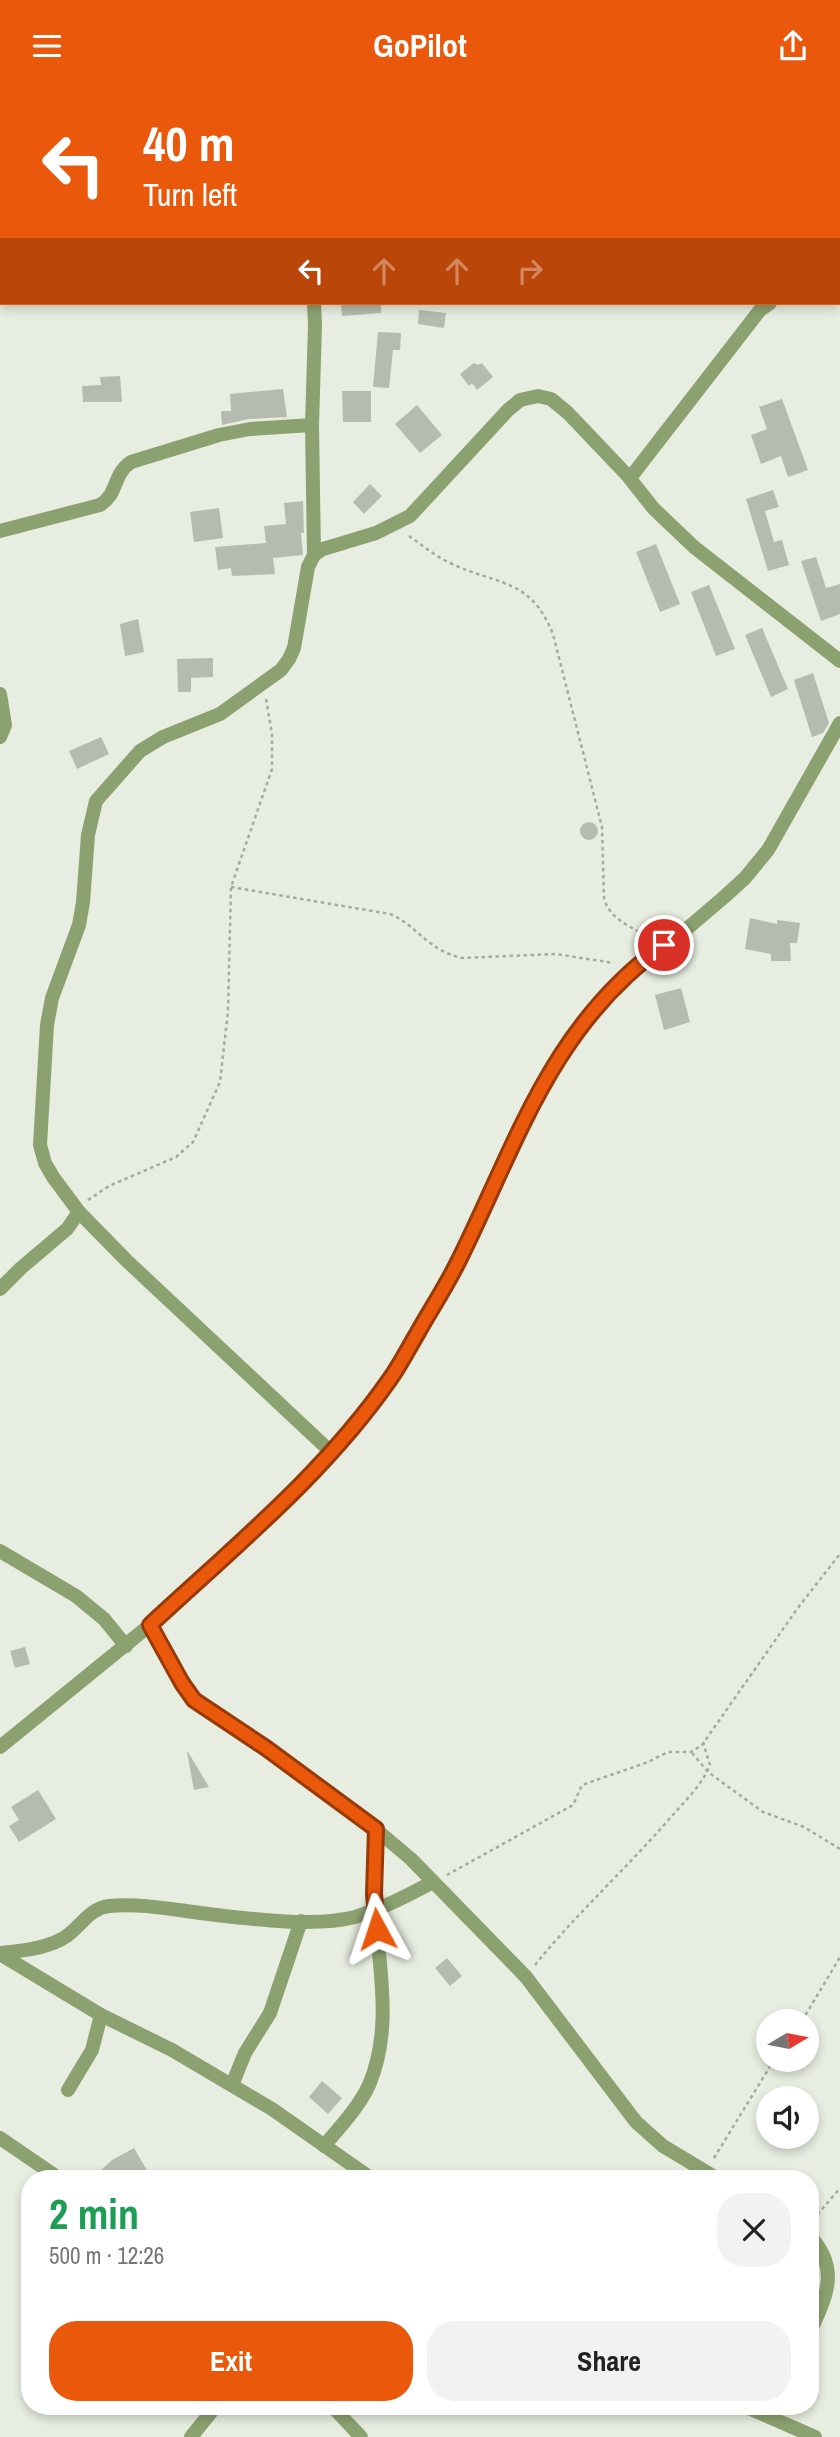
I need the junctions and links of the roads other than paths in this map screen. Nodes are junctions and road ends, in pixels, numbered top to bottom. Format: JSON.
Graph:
{"nodes":[{"id":1,"x":314,"y":305,"type":"edge"},
{"id":2,"x":767,"y":305,"type":"edge"},
{"id":3,"x":312,"y":425,"type":"junction"},
{"id":4,"x":630,"y":478,"type":"junction"},
{"id":5,"x":0,"y":531,"type":"edge"},
{"id":6,"x":314,"y":555,"type":"junction"},
{"id":7,"x":840,"y":660,"type":"edge"},
{"id":8,"x":0,"y":695,"type":"edge"},
{"id":9,"x":840,"y":723,"type":"edge"},
{"id":10,"x":0,"y":737,"type":"edge"},
{"id":11,"x":79,"y":1212,"type":"junction"},
{"id":12,"x":0,"y":1289,"type":"edge"},
{"id":13,"x":331,"y":1452,"type":"junction"},
{"id":14,"x":0,"y":1551,"type":"edge"},
{"id":15,"x":150,"y":1625,"type":"junction"},
{"id":16,"x":126,"y":1646,"type":"junction"},
{"id":17,"x":0,"y":1747,"type":"edge"},
{"id":18,"x":376,"y":1829,"type":"junction"},
{"id":19,"x":433,"y":1882,"type":"junction"},
{"id":20,"x":375,"y":1910,"type":"junction"},
{"id":21,"x":301,"y":1921,"type":"junction"},
{"id":22,"x":0,"y":1954,"type":"edge"},
{"id":23,"x":101,"y":2015,"type":"junction"},
{"id":24,"x":232,"y":2085,"type":"junction"},
{"id":25,"x":68,"y":2090,"type":"dead end"},
{"id":26,"x":0,"y":2138,"type":"edge"},
{"id":27,"x":324,"y":2146,"type":"junction"},
{"id":28,"x":47,"y":2170,"type":"edge"},
{"id":29,"x":359,"y":2170,"type":"edge"},
{"id":30,"x":704,"y":2170,"type":"edge"},
{"id":31,"x":819,"y":2244,"type":"edge"},
{"id":32,"x":819,"y":2312,"type":"edge"},
{"id":33,"x":209,"y":2415,"type":"edge"},
{"id":34,"x":340,"y":2415,"type":"edge"},
{"id":35,"x":781,"y":2415,"type":"edge"},
{"id":36,"x":191,"y":2437,"type":"edge"},
{"id":37,"x":361,"y":2437,"type":"edge"},
{"id":38,"x":815,"y":2437,"type":"edge"}],
"edges":[{"from":1,"to":3,"type":"street"},
{"from":2,"to":4,"type":"street"},
{"from":3,"to":5,"type":"street"},
{"from":3,"to":6,"type":"street"},
{"from":4,"to":6,"type":"street"},
{"from":4,"to":7,"type":"street"},
{"from":6,"to":11,"type":"street"},
{"from":8,"to":10,"type":"street"},
{"from":9,"to":13,"type":"street"},
{"from":11,"to":12,"type":"street"},
{"from":11,"to":13,"type":"street"},
{"from":13,"to":15,"type":"street"},
{"from":14,"to":16,"type":"street"},
{"from":15,"to":16,"type":"street"},
{"from":15,"to":18,"type":"street"},
{"from":16,"to":17,"type":"street"},
{"from":18,"to":19,"type":"street"},
{"from":18,"to":20,"type":"street"},
{"from":19,"to":20,"type":"street"},
{"from":19,"to":30,"type":"street"},
{"from":20,"to":21,"type":"street"},
{"from":20,"to":27,"type":"street"},
{"from":21,"to":22,"type":"street"},
{"from":21,"to":24,"type":"street"},
{"from":22,"to":23,"type":"street"},
{"from":23,"to":24,"type":"street"},
{"from":23,"to":25,"type":"street"},
{"from":24,"to":27,"type":"street"},
{"from":26,"to":28,"type":"street"},
{"from":27,"to":29,"type":"street"},
{"from":31,"to":32,"type":"street"},
{"from":33,"to":36,"type":"street"},
{"from":34,"to":37,"type":"street"},
{"from":35,"to":38,"type":"street"}]}
